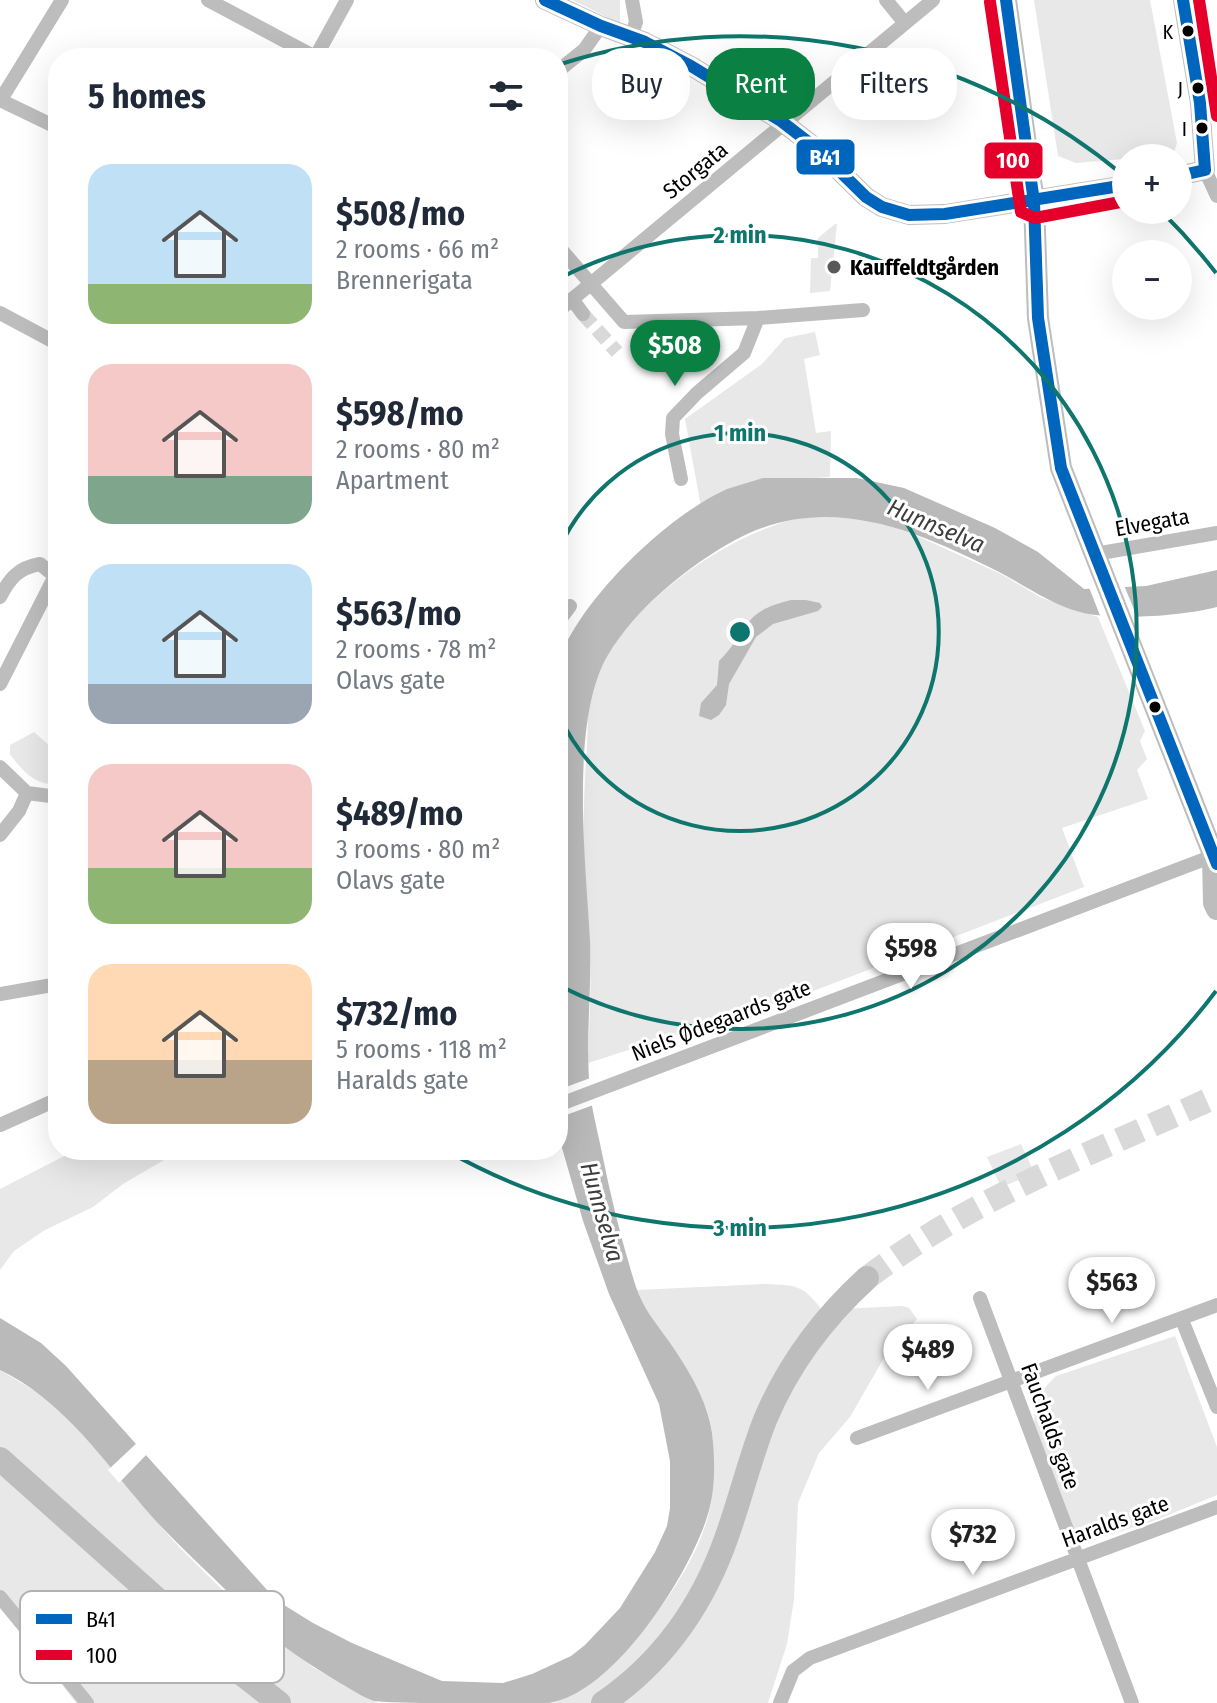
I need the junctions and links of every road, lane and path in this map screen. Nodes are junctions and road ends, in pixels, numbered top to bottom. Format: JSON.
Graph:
{"nodes":[{"id":1,"x":62,"y":0,"type":"edge"},
{"id":2,"x":208,"y":0,"type":"edge"},
{"id":3,"x":347,"y":0,"type":"edge"},
{"id":4,"x":545,"y":0,"type":"edge"},
{"id":5,"x":632,"y":0,"type":"edge"},
{"id":6,"x":886,"y":0,"type":"edge"},
{"id":7,"x":933,"y":0,"type":"edge"},
{"id":8,"x":1006,"y":0,"type":"edge"},
{"id":9,"x":1183,"y":0,"type":"edge"},
{"id":10,"x":904,"y":22,"type":"junction"},
{"id":11,"x":601,"y":26,"type":"junction"},
{"id":12,"x":631,"y":36,"type":"junction"},
{"id":13,"x":297,"y":48,"type":"edge"},
{"id":14,"x":321,"y":48,"type":"edge"},
{"id":15,"x":568,"y":63,"type":"edge"},
{"id":16,"x":0,"y":100,"type":"edge"},
{"id":17,"x":48,"y":123,"type":"edge"},
{"id":18,"x":785,"y":124,"type":"junction"},
{"id":19,"x":1205,"y":170,"type":"junction"},
{"id":20,"x":1192,"y":173,"type":"edge"},
{"id":21,"x":1112,"y":188,"type":"edge"},
{"id":22,"x":1217,"y":196,"type":"edge"},
{"id":23,"x":1034,"y":202,"type":"junction"},
{"id":24,"x":568,"y":258,"type":"edge"},
{"id":25,"x":590,"y":284,"type":"junction"},
{"id":26,"x":572,"y":299,"type":"junction"},
{"id":27,"x":568,"y":302,"type":"edge"},
{"id":28,"x":863,"y":310,"type":"dead end"},
{"id":29,"x":0,"y":313,"type":"edge"},
{"id":30,"x":583,"y":314,"type":"tunnel mouth"},
{"id":31,"x":758,"y":318,"type":"junction"},
{"id":32,"x":48,"y":339,"type":"edge"},
{"id":33,"x":681,"y":479,"type":"dead end"},
{"id":34,"x":1217,"y":533,"type":"edge"},
{"id":35,"x":1098,"y":562,"type":"junction"},
{"id":36,"x":48,"y":568,"type":"edge"},
{"id":37,"x":48,"y":589,"type":"edge"},
{"id":38,"x":0,"y":597,"type":"edge"},
{"id":39,"x":570,"y":606,"type":"dead end"},
{"id":40,"x":568,"y":609,"type":"edge"},
{"id":41,"x":0,"y":684,"type":"edge"},
{"id":42,"x":0,"y":767,"type":"edge"},
{"id":43,"x":27,"y":793,"type":"junction"},
{"id":44,"x":48,"y":796,"type":"edge"},
{"id":45,"x":0,"y":835,"type":"edge"},
{"id":46,"x":1215,"y":860,"type":"edge"},
{"id":47,"x":1217,"y":909,"type":"edge"},
{"id":48,"x":48,"y":986,"type":"edge"},
{"id":49,"x":0,"y":994,"type":"edge"},
{"id":50,"x":568,"y":1101,"type":"edge"},
{"id":51,"x":48,"y":1103,"type":"edge"},
{"id":52,"x":0,"y":1125,"type":"edge"},
{"id":53,"x":867,"y":1278,"type":"tunnel mouth"},
{"id":54,"x":980,"y":1298,"type":"dead end"},
{"id":55,"x":1217,"y":1305,"type":"edge"},
{"id":56,"x":1182,"y":1320,"type":"junction"},
{"id":57,"x":1011,"y":1383,"type":"junction"},
{"id":58,"x":1217,"y":1407,"type":"edge"},
{"id":59,"x":857,"y":1438,"type":"dead end"},
{"id":60,"x":0,"y":1459,"type":"edge"},
{"id":61,"x":1217,"y":1507,"type":"edge"},
{"id":62,"x":1077,"y":1559,"type":"junction"},
{"id":63,"x":148,"y":1591,"type":"edge"},
{"id":64,"x":0,"y":1597,"type":"edge"},
{"id":65,"x":20,"y":1621,"type":"edge"},
{"id":66,"x":71,"y":1683,"type":"edge"},
{"id":67,"x":253,"y":1683,"type":"edge"},
{"id":68,"x":87,"y":1703,"type":"edge"},
{"id":69,"x":279,"y":1703,"type":"edge"},
{"id":70,"x":603,"y":1703,"type":"edge"},
{"id":71,"x":780,"y":1703,"type":"edge"},
{"id":72,"x":1132,"y":1703,"type":"edge"}],
"edges":[{"from":1,"to":16,"type":"street"},
{"from":2,"to":13,"type":"street"},
{"from":3,"to":14,"type":"street"},
{"from":4,"to":11,"type":"main road"},
{"from":5,"to":12,"type":"street"},
{"from":6,"to":10,"type":"street"},
{"from":7,"to":10,"type":"street","name":"Storgata"},
{"from":8,"to":23,"type":"main road"},
{"from":9,"to":19,"type":"main road"},
{"from":10,"to":18,"type":"street","name":"Storgata"},
{"from":11,"to":12,"type":"main road"},
{"from":11,"to":15,"type":"street"},
{"from":12,"to":18,"type":"main road"},
{"from":16,"to":17,"type":"street"},
{"from":18,"to":23,"type":"main road"},
{"from":18,"to":25,"type":"street","name":"Storgata"},
{"from":19,"to":20,"type":"main road"},
{"from":19,"to":22,"type":"street"},
{"from":21,"to":23,"type":"main road"},
{"from":23,"to":35,"type":"main road"},
{"from":24,"to":25,"type":"street"},
{"from":25,"to":26,"type":"street","name":"Storgata"},
{"from":25,"to":31,"type":"street"},
{"from":26,"to":27,"type":"street","name":"Storgata"},
{"from":26,"to":30,"type":"street"},
{"from":28,"to":31,"type":"street"},
{"from":29,"to":32,"type":"street"},
{"from":31,"to":33,"type":"street"},
{"from":34,"to":35,"type":"street","name":"Elvegata"},
{"from":35,"to":46,"type":"main road"},
{"from":36,"to":38,"type":"street"},
{"from":37,"to":41,"type":"street"},
{"from":39,"to":40,"type":"street"},
{"from":42,"to":43,"type":"street"},
{"from":43,"to":44,"type":"street"},
{"from":43,"to":45,"type":"street"},
{"from":46,"to":47,"type":"main road"},
{"from":46,"to":50,"type":"street","name":"Niels Ødegaards gate"},
{"from":48,"to":49,"type":"street"},
{"from":51,"to":52,"type":"street"},
{"from":53,"to":70,"type":"highway"},
{"from":54,"to":57,"type":"street","name":"Fauchalds gate"},
{"from":55,"to":56,"type":"street"},
{"from":56,"to":57,"type":"street"},
{"from":56,"to":58,"type":"street"},
{"from":57,"to":59,"type":"street"},
{"from":57,"to":62,"type":"street","name":"Fauchalds gate"},
{"from":60,"to":63,"type":"highway"},
{"from":61,"to":62,"type":"street","name":"Haralds gate"},
{"from":62,"to":71,"type":"street","name":"Haralds gate"},
{"from":62,"to":72,"type":"street","name":"Fauchalds gate"},
{"from":64,"to":65,"type":"street"},
{"from":66,"to":68,"type":"street"},
{"from":67,"to":69,"type":"highway"}]}
